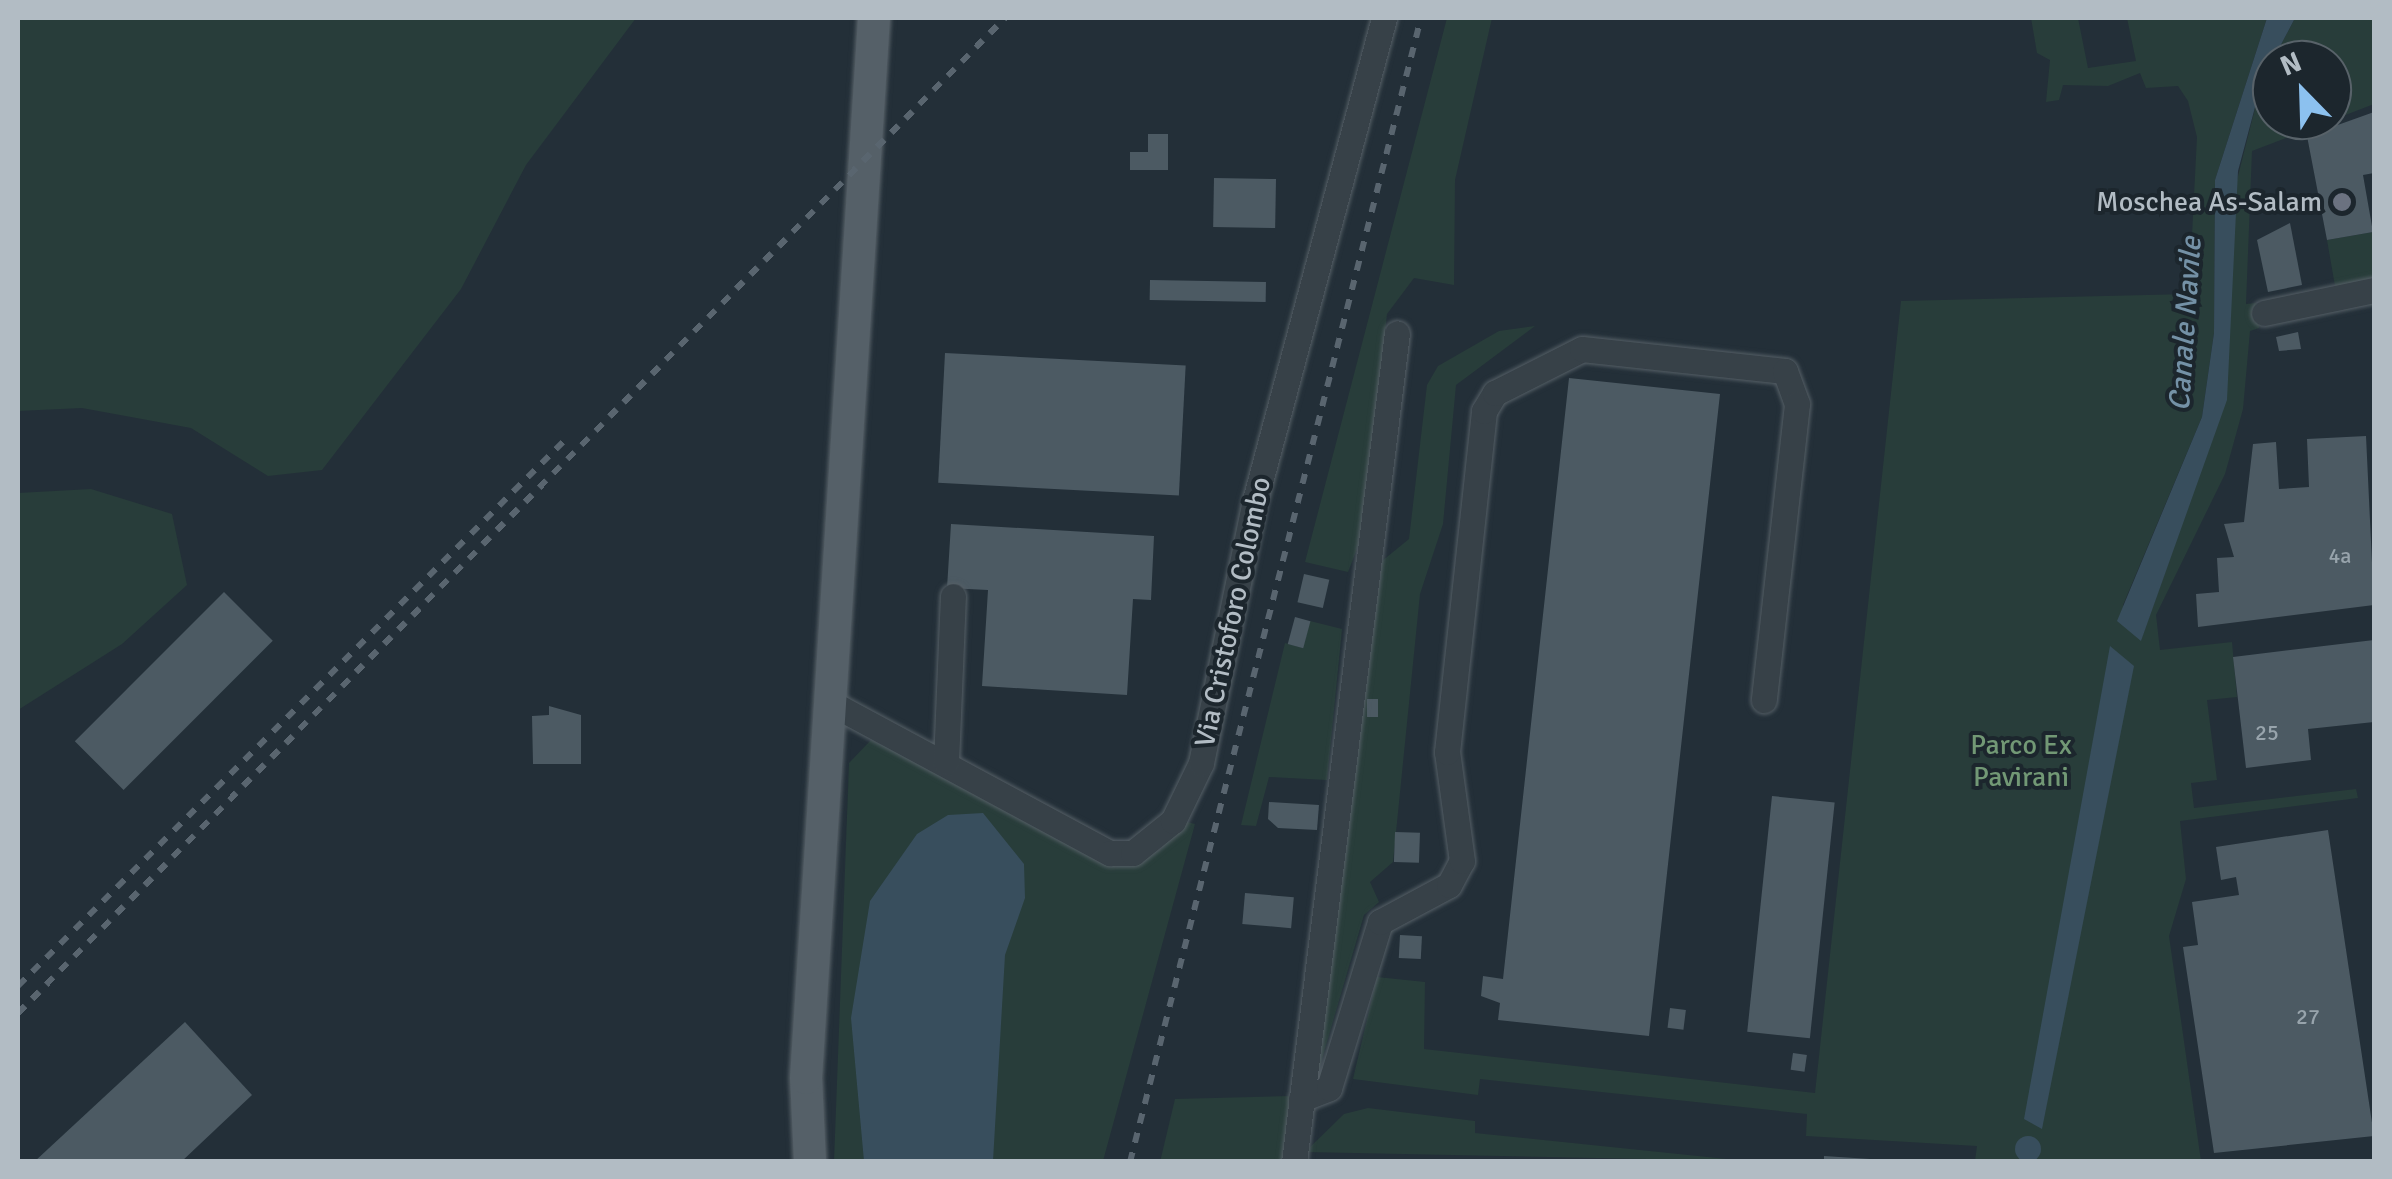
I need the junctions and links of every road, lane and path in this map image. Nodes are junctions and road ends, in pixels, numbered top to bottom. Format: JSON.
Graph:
{"nodes":[{"id":1,"x":874,"y":18,"type":"edge"},
{"id":2,"x":1384,"y":18,"type":"edge"},
{"id":3,"x":2374,"y":290,"type":"edge"},
{"id":4,"x":2264,"y":313,"type":"dead end"},
{"id":5,"x":1396,"y":332,"type":"dead end"},
{"id":6,"x":953,"y":596,"type":"dead end"},
{"id":7,"x":1764,"y":700,"type":"dead end"},
{"id":8,"x":829,"y":702,"type":"junction"},
{"id":9,"x":946,"y":762,"type":"junction"},
{"id":10,"x":1301,"y":1099,"type":"junction"},
{"id":11,"x":810,"y":1162,"type":"edge"},
{"id":12,"x":1294,"y":1162,"type":"edge"}],
"edges":[{"from":1,"to":8,"type":"main road"},
{"from":2,"to":9,"type":"street","name":"Via Cristoforo Colombo"},
{"from":3,"to":4,"type":"street"},
{"from":5,"to":10,"type":"street"},
{"from":6,"to":9,"type":"street"},
{"from":7,"to":10,"type":"street"},
{"from":8,"to":9,"type":"street","name":"Via Cristoforo Colombo"},
{"from":8,"to":11,"type":"main road"},
{"from":10,"to":12,"type":"street"}]}
